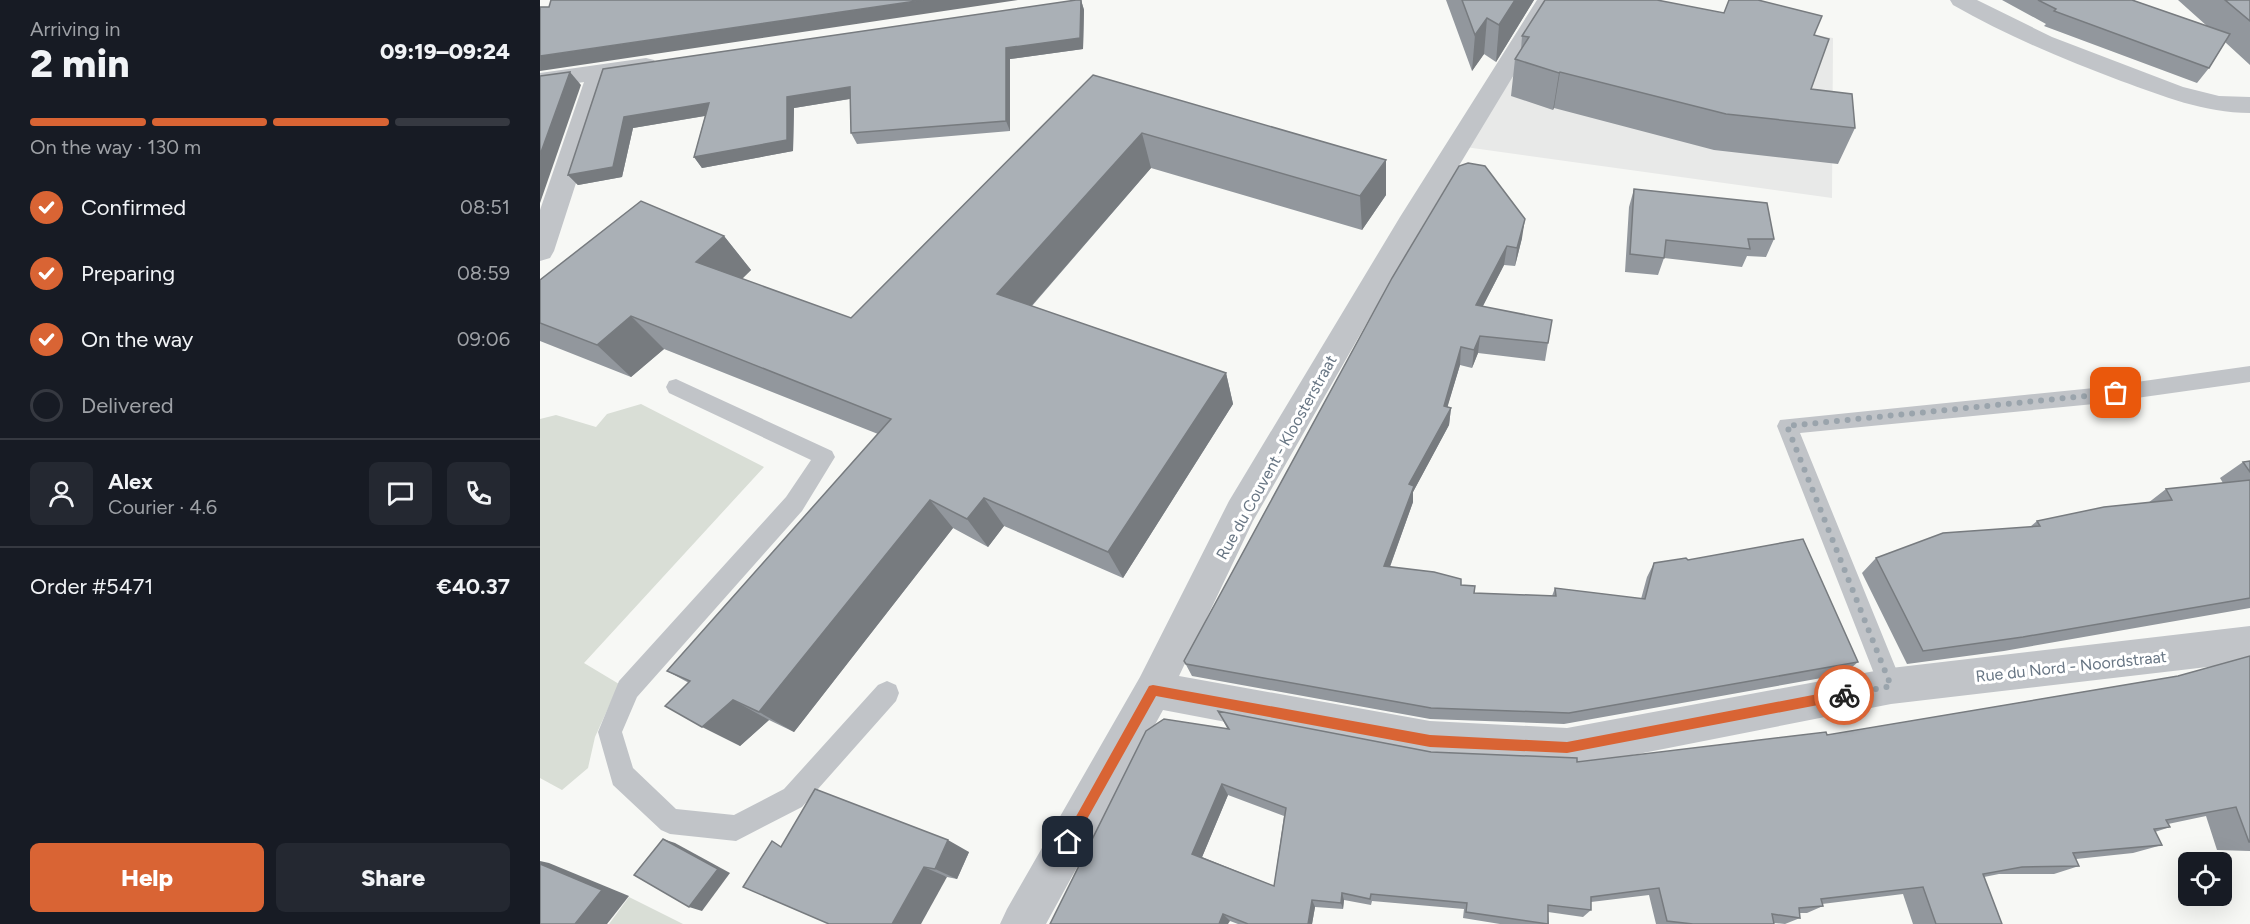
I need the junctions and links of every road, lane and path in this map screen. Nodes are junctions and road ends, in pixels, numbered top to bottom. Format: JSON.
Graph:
{"nodes":[{"id":1,"x":1548,"y":0,"type":"edge"},
{"id":2,"x":1960,"y":0,"type":"edge"},
{"id":3,"x":670,"y":61,"type":"edge"},
{"id":4,"x":600,"y":72,"type":"junction"},
{"id":5,"x":540,"y":81,"type":"edge"},
{"id":6,"x":2250,"y":105,"type":"edge"},
{"id":7,"x":540,"y":251,"type":"edge"},
{"id":8,"x":2250,"y":374,"type":"edge"},
{"id":9,"x":676,"y":387,"type":"dead end"},
{"id":10,"x":2247,"y":651,"type":"edge"},
{"id":11,"x":1891,"y":686,"type":"junction"},
{"id":12,"x":1153,"y":690,"type":"junction"},
{"id":13,"x":886,"y":693,"type":"dead end"},
{"id":14,"x":1022,"y":924,"type":"edge"}],
"edges":[{"from":1,"to":12,"type":"street","name":"Rue du Couvent - Kloosterstraat"},
{"from":2,"to":6,"type":"street"},
{"from":3,"to":4,"type":"street"},
{"from":4,"to":5,"type":"street"},
{"from":4,"to":7,"type":"street"},
{"from":8,"to":11,"type":"lane"},
{"from":9,"to":13,"type":"lane"},
{"from":10,"to":11,"type":"street","name":"Rue du Nord - Noordstraat"},
{"from":11,"to":12,"type":"street","name":"Rue du Nord - Noordstraat"},
{"from":12,"to":14,"type":"street","name":"Rue du Couvent - Kloosterstraat"}]}
